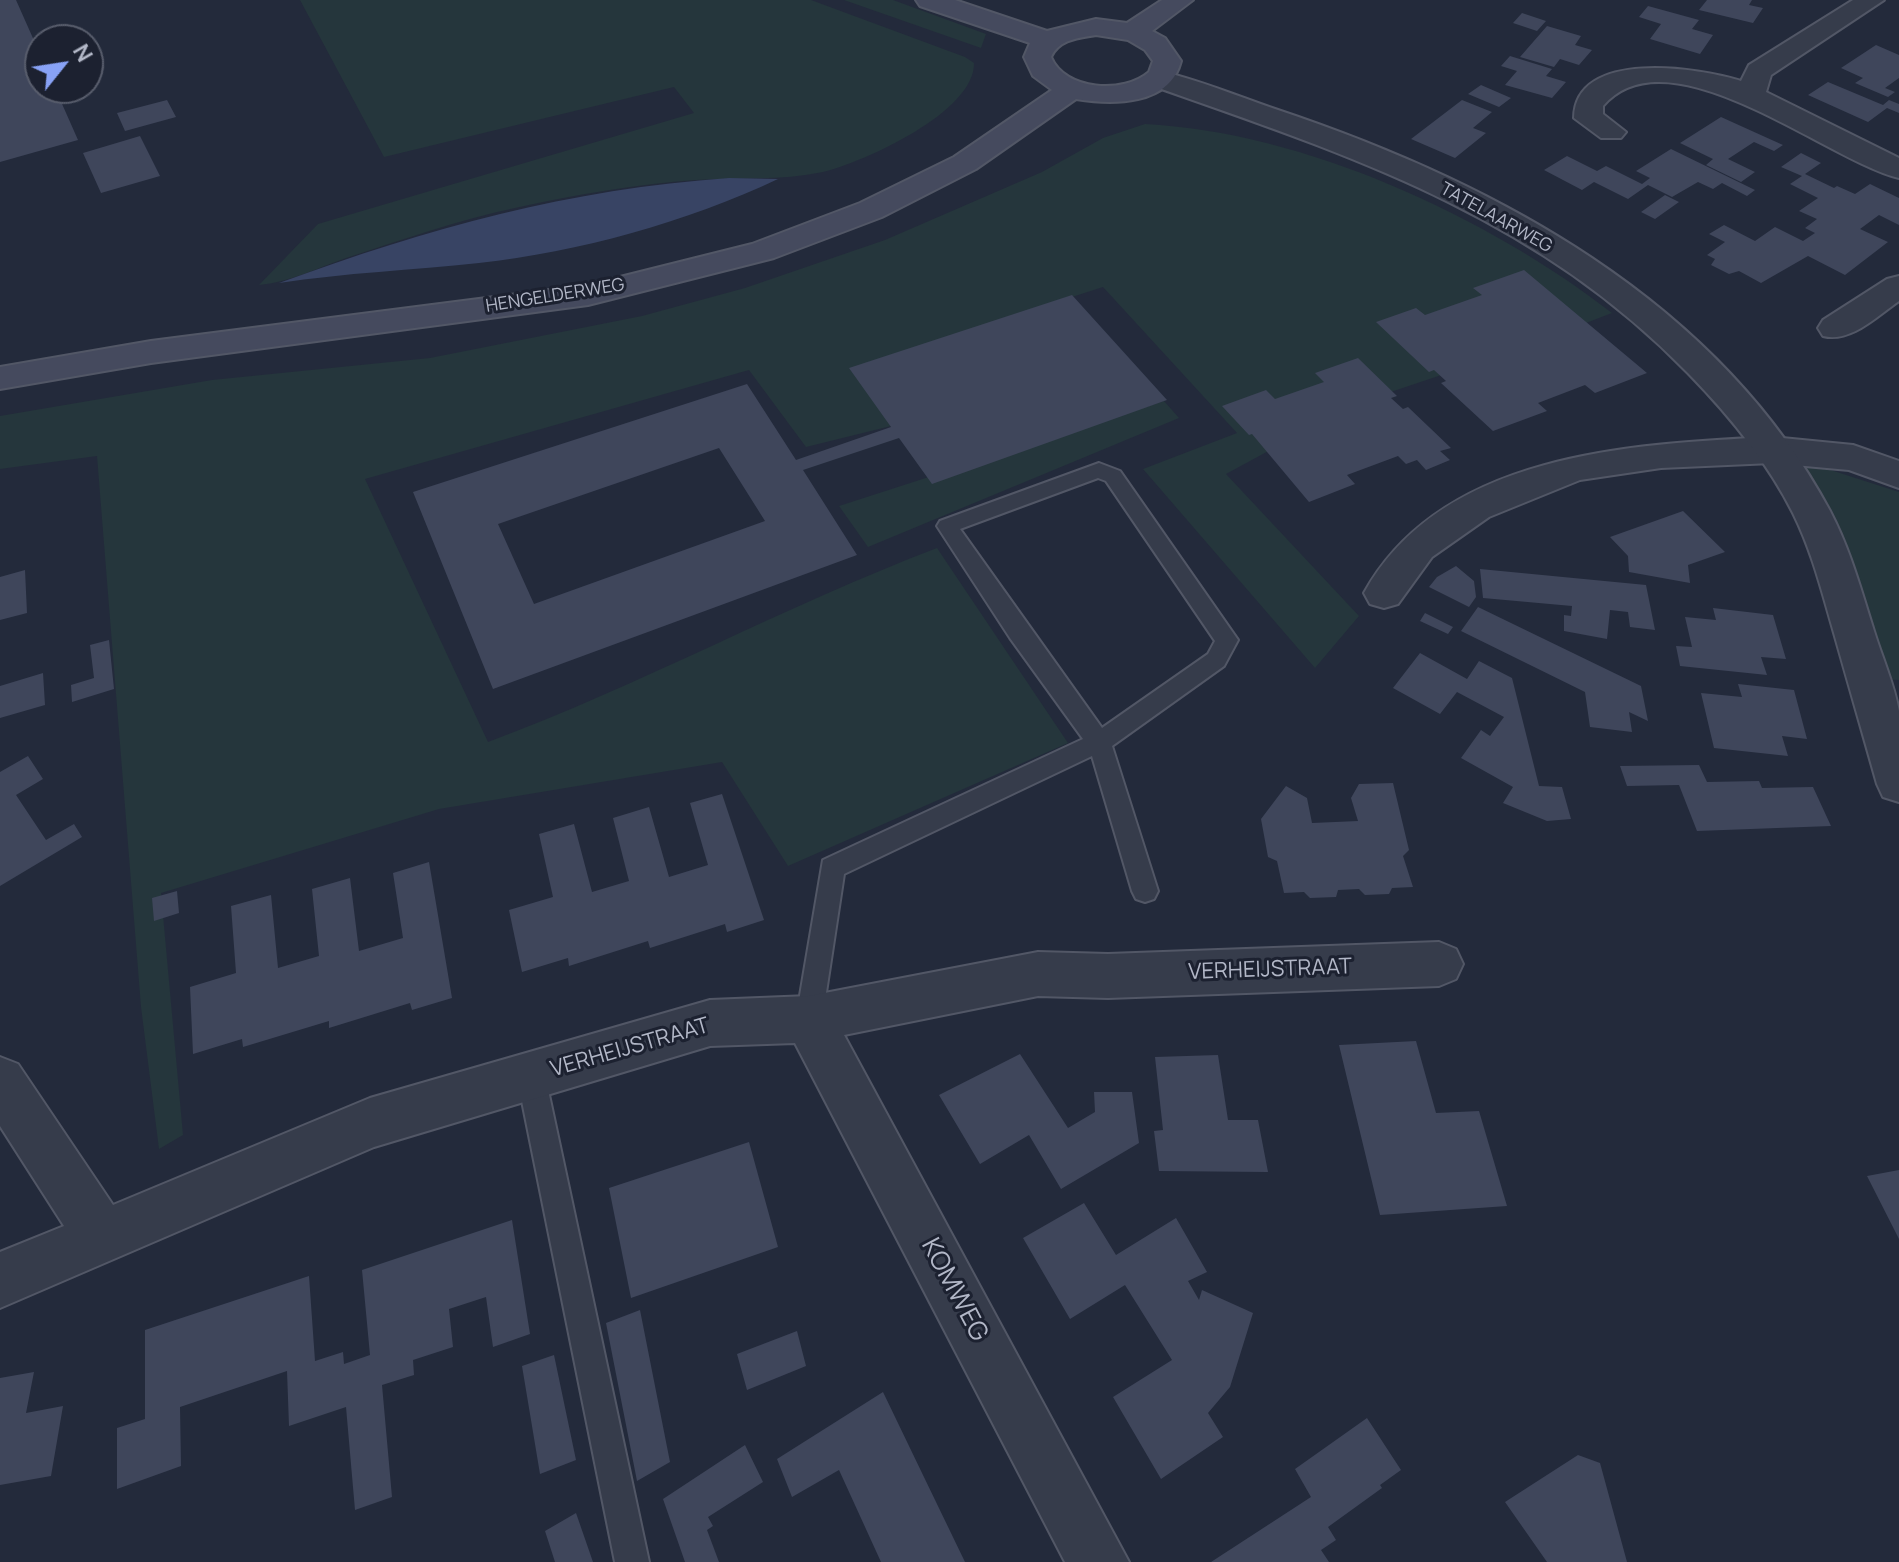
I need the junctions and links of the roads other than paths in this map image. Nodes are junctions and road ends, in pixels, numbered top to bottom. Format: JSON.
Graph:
{"nodes":[{"id":1,"x":929,"y":0,"type":"edge"},
{"id":2,"x":1180,"y":0,"type":"edge"},
{"id":3,"x":1871,"y":0,"type":"edge"},
{"id":4,"x":1132,"y":32,"type":"junction"},
{"id":5,"x":1048,"y":40,"type":"junction"},
{"id":6,"x":1160,"y":79,"type":"junction"},
{"id":7,"x":1070,"y":90,"type":"junction"},
{"id":8,"x":1751,"y":93,"type":"junction"},
{"id":9,"x":1611,"y":132,"type":"dead end"},
{"id":10,"x":1899,"y":169,"type":"edge"},
{"id":11,"x":1899,"y":286,"type":"edge"},
{"id":12,"x":1835,"y":328,"type":"dead end"},
{"id":13,"x":0,"y":378,"type":"edge"},
{"id":14,"x":1772,"y":450,"type":"junction"},
{"id":15,"x":1899,"y":475,"type":"edge"},
{"id":16,"x":1384,"y":593,"type":"dead end"},
{"id":17,"x":1099,"y":742,"type":"junction"},
{"id":18,"x":1899,"y":784,"type":"edge"},
{"id":19,"x":1145,"y":891,"type":"dead end"},
{"id":20,"x":1439,"y":964,"type":"dead end"},
{"id":21,"x":809,"y":1019,"type":"junction"},
{"id":22,"x":531,"y":1076,"type":"junction"},
{"id":23,"x":0,"y":1081,"type":"edge"},
{"id":24,"x":101,"y":1235,"type":"junction"},
{"id":25,"x":0,"y":1280,"type":"edge"},
{"id":26,"x":632,"y":1562,"type":"edge"},
{"id":27,"x":1098,"y":1562,"type":"edge"}],
"edges":[{"from":1,"to":5,"type":"main road"},
{"from":2,"to":4,"type":"main road"},
{"from":3,"to":8,"type":"street"},
{"from":4,"to":5,"type":"main road"},
{"from":4,"to":6,"type":"main road"},
{"from":5,"to":7,"type":"main road"},
{"from":6,"to":7,"type":"main road"},
{"from":6,"to":14,"type":"street","name":"TATELAARWEG"},
{"from":7,"to":13,"type":"main road","name":"HENGELDERWEG"},
{"from":8,"to":9,"type":"street"},
{"from":8,"to":10,"type":"street"},
{"from":11,"to":12,"type":"street"},
{"from":14,"to":15,"type":"street"},
{"from":14,"to":16,"type":"street"},
{"from":14,"to":18,"type":"street","name":"TATELAARWEG"},
{"from":17,"to":17,"type":"lane"},
{"from":17,"to":19,"type":"lane"},
{"from":17,"to":21,"type":"lane"},
{"from":20,"to":21,"type":"street","name":"VERHEIJSTRAAT"},
{"from":21,"to":22,"type":"street","name":"VERHEIJSTRAAT"},
{"from":21,"to":27,"type":"street","name":"KOMWEG"},
{"from":22,"to":24,"type":"street","name":"VERHEIJSTRAAT"},
{"from":22,"to":26,"type":"lane"},
{"from":23,"to":24,"type":"street"},
{"from":24,"to":25,"type":"street","name":"VERHEIJSTRAAT"}]}
